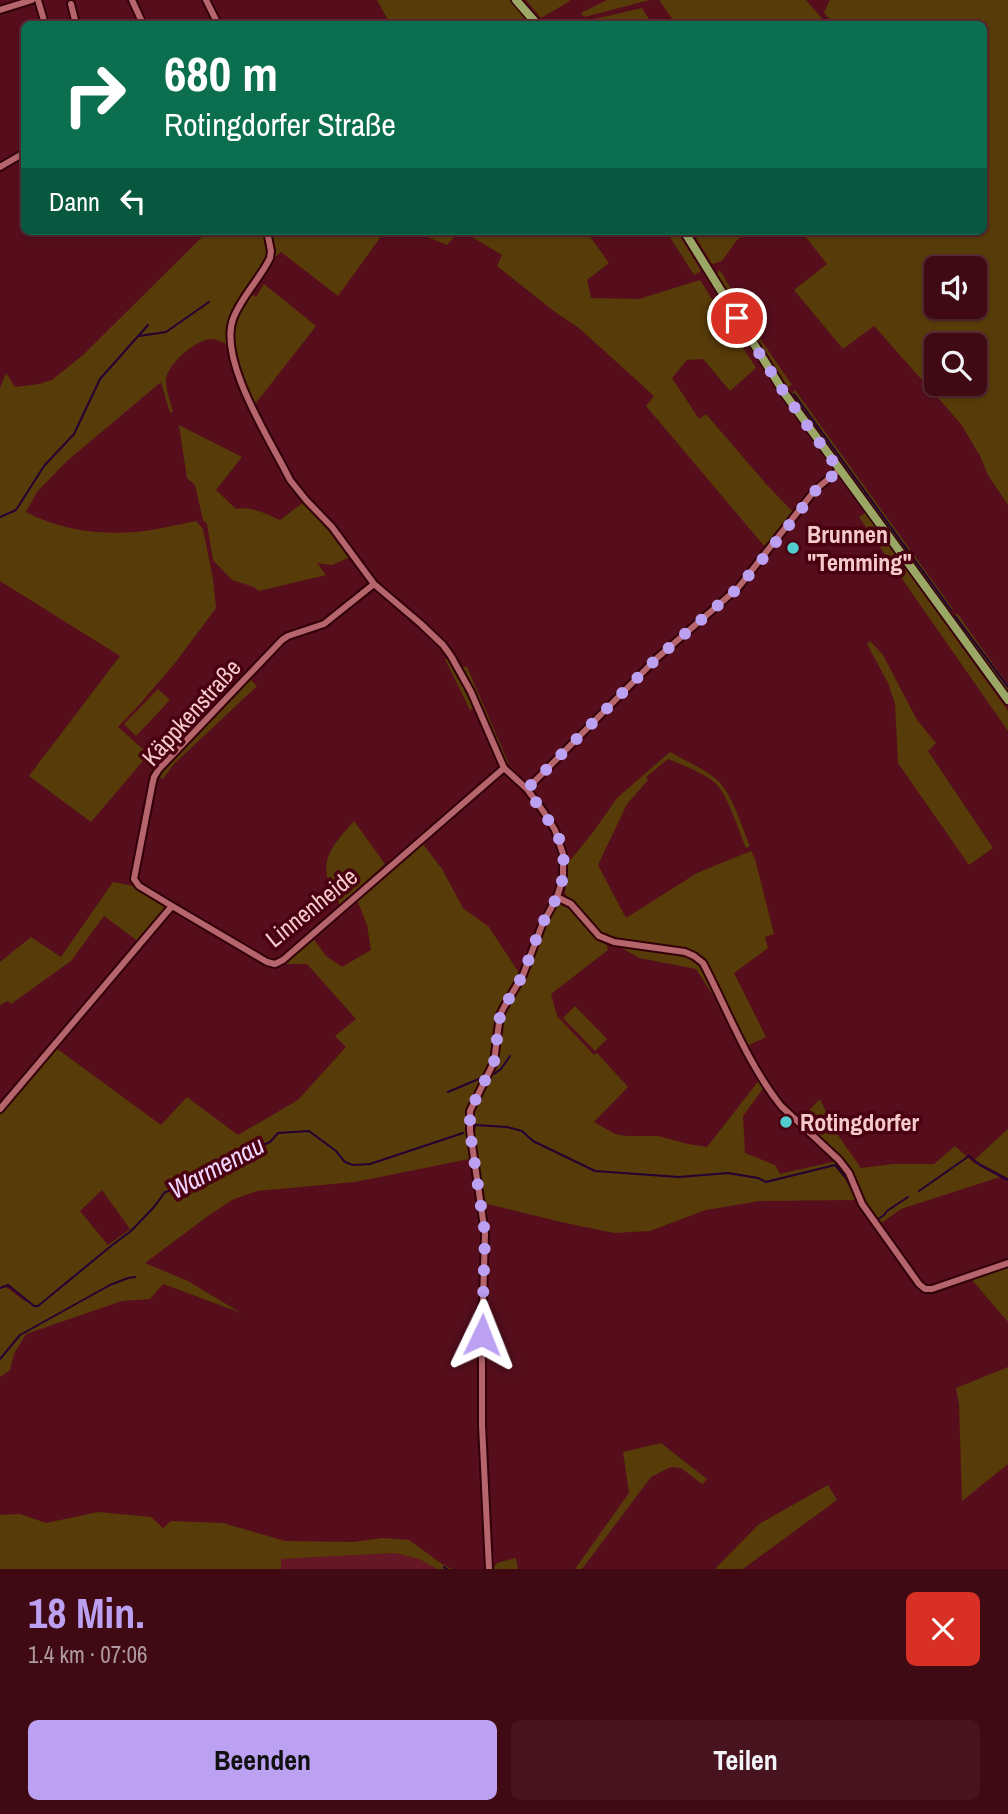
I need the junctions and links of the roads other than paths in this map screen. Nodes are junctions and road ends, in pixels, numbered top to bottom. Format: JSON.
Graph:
{"nodes":[{"id":1,"x":32,"y":0,"type":"edge"},
{"id":2,"x":38,"y":0,"type":"edge"},
{"id":3,"x":132,"y":0,"type":"edge"},
{"id":4,"x":206,"y":0,"type":"edge"},
{"id":5,"x":516,"y":0,"type":"edge"},
{"id":6,"x":71,"y":4,"type":"dead end"},
{"id":7,"x":0,"y":10,"type":"edge"},
{"id":8,"x":44,"y":21,"type":"edge"},
{"id":9,"x":75,"y":21,"type":"edge"},
{"id":10,"x":142,"y":21,"type":"edge"},
{"id":11,"x":216,"y":21,"type":"edge"},
{"id":12,"x":534,"y":21,"type":"edge"},
{"id":13,"x":21,"y":155,"type":"edge"},
{"id":14,"x":0,"y":167,"type":"edge"},
{"id":15,"x":269,"y":235,"type":"edge"},
{"id":16,"x":686,"y":235,"type":"edge"},
{"id":17,"x":839,"y":470,"type":"junction"},
{"id":18,"x":374,"y":584,"type":"junction"},
{"id":19,"x":1008,"y":701,"type":"edge"},
{"id":20,"x":504,"y":768,"type":"junction"},
{"id":21,"x":527,"y":789,"type":"junction"},
{"id":22,"x":557,"y":897,"type":"junction"},
{"id":23,"x":172,"y":906,"type":"junction"},
{"id":24,"x":0,"y":1110,"type":"edge"},
{"id":25,"x":1008,"y":1263,"type":"edge"},
{"id":26,"x":489,"y":1569,"type":"edge"}],
"edges":[{"from":1,"to":7,"type":"street"},
{"from":2,"to":8,"type":"street"},
{"from":3,"to":10,"type":"street"},
{"from":4,"to":11,"type":"street"},
{"from":5,"to":12,"type":"main road"},
{"from":6,"to":9,"type":"street"},
{"from":13,"to":14,"type":"street"},
{"from":15,"to":18,"type":"street"},
{"from":16,"to":17,"type":"main road"},
{"from":17,"to":19,"type":"main road"},
{"from":17,"to":21,"type":"street"},
{"from":18,"to":20,"type":"street"},
{"from":18,"to":23,"type":"street","name":"Käppkenstraße"},
{"from":20,"to":21,"type":"street"},
{"from":20,"to":23,"type":"street","name":"Linnenheide"},
{"from":21,"to":22,"type":"street"},
{"from":22,"to":25,"type":"street"},
{"from":22,"to":26,"type":"street"},
{"from":23,"to":24,"type":"street"}]}
